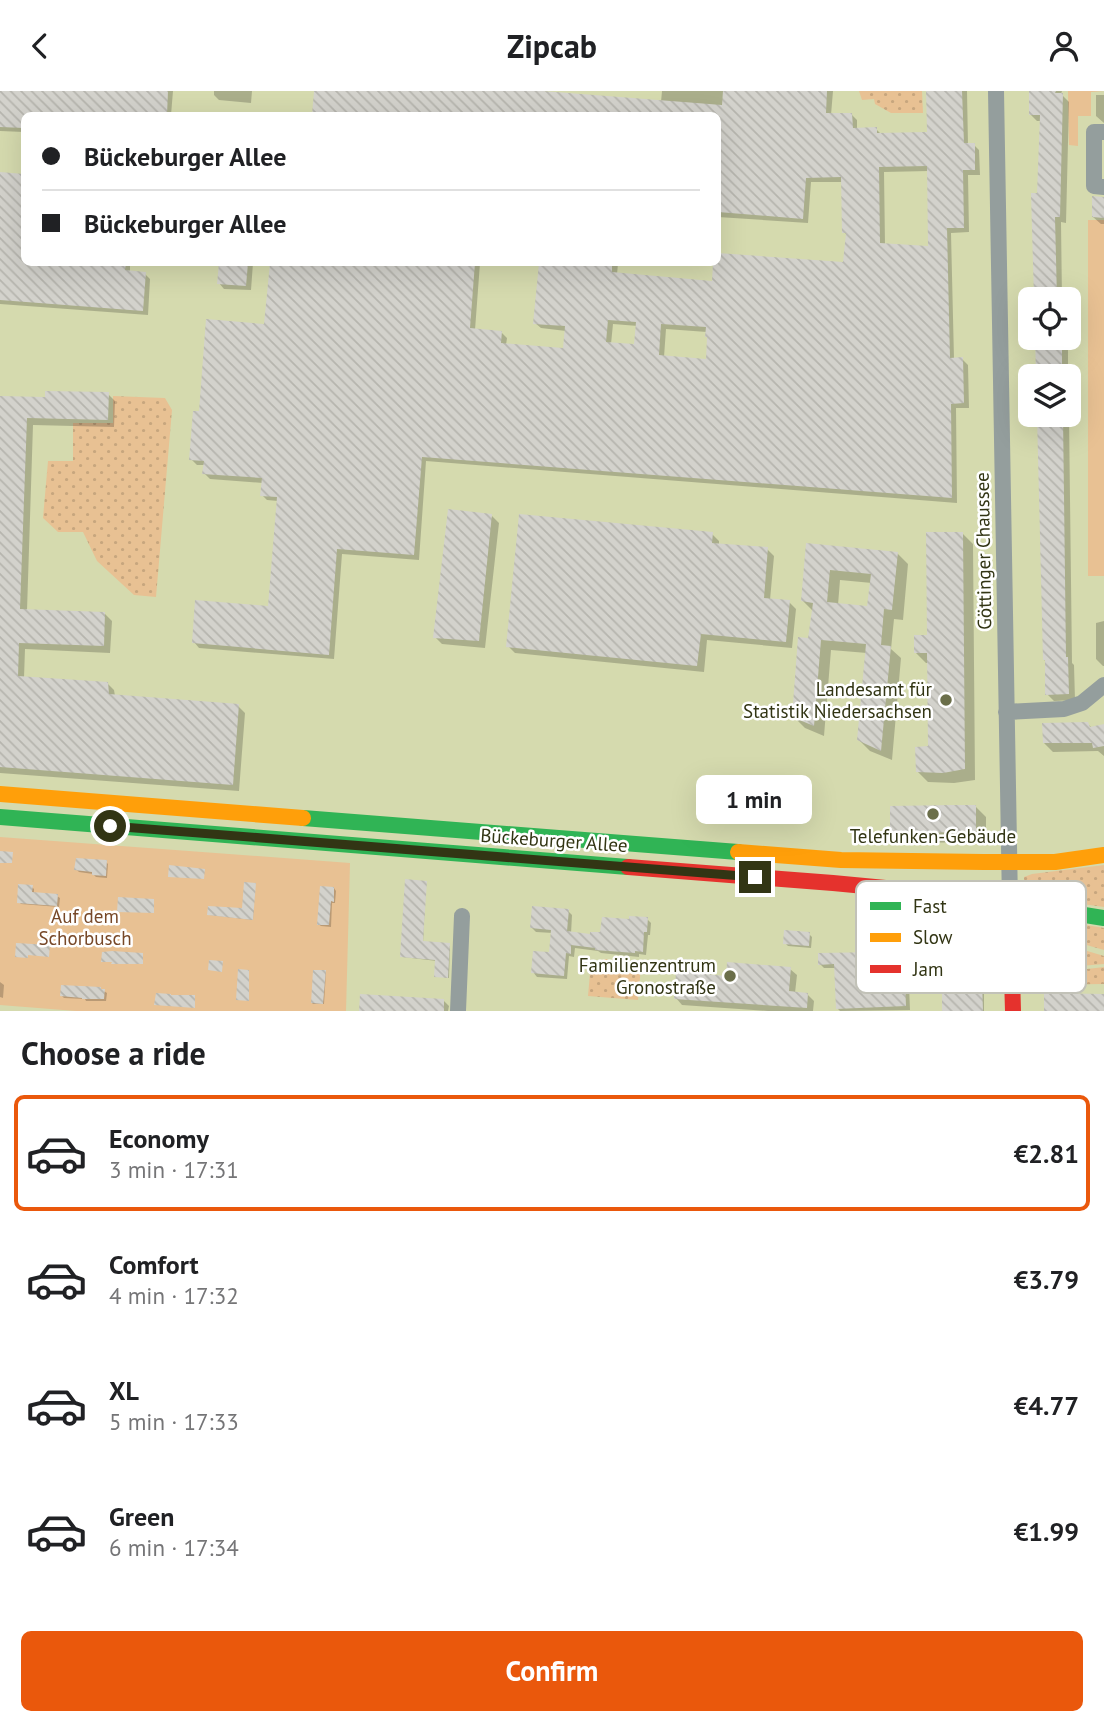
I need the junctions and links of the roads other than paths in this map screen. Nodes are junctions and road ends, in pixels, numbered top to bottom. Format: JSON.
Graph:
{"nodes":[{"id":1,"x":996,"y":91,"type":"edge"},
{"id":2,"x":1104,"y":132,"type":"edge"},
{"id":3,"x":1104,"y":187,"type":"edge"},
{"id":4,"x":1104,"y":685,"type":"edge"},
{"id":5,"x":1006,"y":712,"type":"junction"},
{"id":6,"x":0,"y":794,"type":"edge"},
{"id":7,"x":0,"y":817,"type":"edge"},
{"id":8,"x":1104,"y":855,"type":"edge"},
{"id":9,"x":1010,"y":862,"type":"junction"},
{"id":10,"x":1010,"y":881,"type":"edge"},
{"id":11,"x":856,"y":886,"type":"edge"},
{"id":12,"x":1086,"y":915,"type":"edge"},
{"id":13,"x":461,"y":916,"type":"dead end"},
{"id":14,"x":1104,"y":918,"type":"edge"},
{"id":15,"x":1012,"y":993,"type":"edge"},
{"id":16,"x":457,"y":1011,"type":"edge"},
{"id":17,"x":1013,"y":1011,"type":"edge"}],
"edges":[{"from":1,"to":5,"type":"street","name":"Göttinger Chaussee"},
{"from":2,"to":3,"type":"street"},
{"from":4,"to":5,"type":"street"},
{"from":5,"to":9,"type":"street","name":"Göttinger Chaussee"},
{"from":6,"to":9,"type":"main road","name":"Bückeburger Allee"},
{"from":7,"to":11,"type":"main road","name":"Bückeburger Allee"},
{"from":8,"to":9,"type":"main road","name":"Bückeburger Allee"},
{"from":9,"to":10,"type":"street","name":"Göttinger Chaussee"},
{"from":12,"to":14,"type":"main road","name":"Bückeburger Allee"},
{"from":13,"to":16,"type":"street"},
{"from":15,"to":17,"type":"main road","name":"Göttinger Chaussee"}]}
